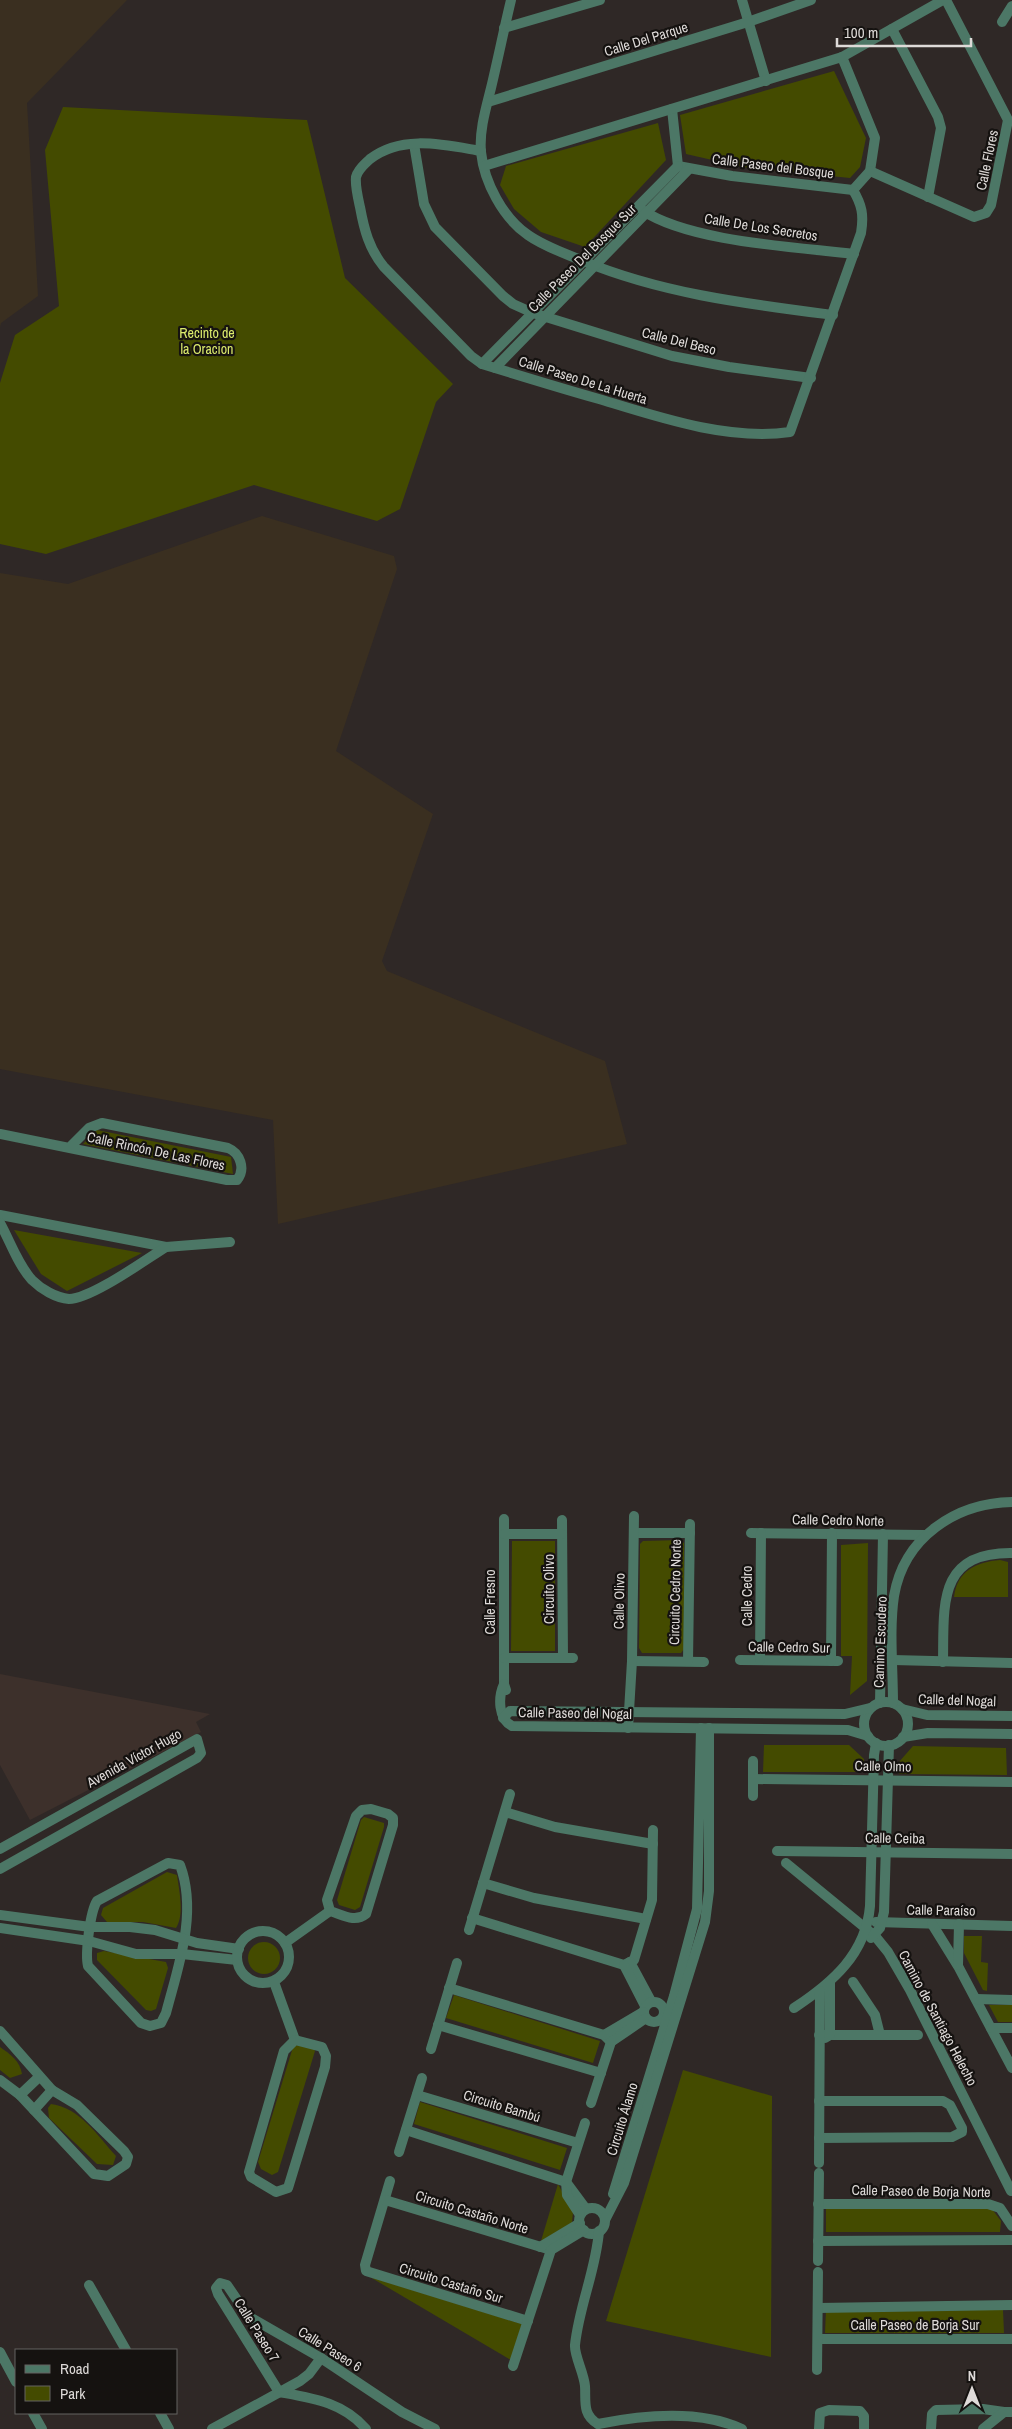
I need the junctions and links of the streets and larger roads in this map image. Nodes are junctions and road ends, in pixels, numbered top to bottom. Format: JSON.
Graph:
{"nodes":[{"id":1,"x":511,"y":0,"type":"edge"},
{"id":2,"x":600,"y":0,"type":"edge"},
{"id":3,"x":742,"y":0,"type":"edge"},
{"id":4,"x":811,"y":0,"type":"edge"},
{"id":5,"x":944,"y":0,"type":"edge"},
{"id":6,"x":1012,"y":6,"type":"edge"},
{"id":7,"x":748,"y":22,"type":"junction"},
{"id":8,"x":1002,"y":22,"type":"dead end"},
{"id":9,"x":504,"y":28,"type":"junction"},
{"id":10,"x":892,"y":29,"type":"junction"},
{"id":11,"x":842,"y":57,"type":"junction"},
{"id":12,"x":766,"y":81,"type":"junction"},
{"id":13,"x":488,"y":102,"type":"junction"},
{"id":14,"x":672,"y":109,"type":"junction"},
{"id":15,"x":414,"y":144,"type":"junction"},
{"id":16,"x":481,"y":151,"type":"junction"},
{"id":17,"x":484,"y":166,"type":"junction"},
{"id":18,"x":678,"y":166,"type":"junction"},
{"id":19,"x":690,"y":168,"type":"junction"},
{"id":20,"x":870,"y":172,"type":"junction"},
{"id":21,"x":853,"y":190,"type":"junction"},
{"id":22,"x":928,"y":196,"type":"junction"},
{"id":23,"x":637,"y":207,"type":"junction"},
{"id":24,"x":646,"y":213,"type":"junction"},
{"id":25,"x":854,"y":254,"type":"junction"},
{"id":26,"x":589,"y":264,"type":"junction"},
{"id":27,"x":533,"y":313,"type":"junction"},
{"id":28,"x":833,"y":315,"type":"junction"},
{"id":29,"x":545,"y":316,"type":"junction"},
{"id":30,"x":482,"y":364,"type":"junction"},
{"id":31,"x":495,"y":368,"type":"junction"},
{"id":32,"x":811,"y":378,"type":"junction"},
{"id":33,"x":0,"y":1134,"type":"edge"},
{"id":34,"x":70,"y":1147,"type":"junction"},
{"id":35,"x":0,"y":1215,"type":"edge"},
{"id":36,"x":0,"y":1224,"type":"edge"},
{"id":37,"x":230,"y":1242,"type":"dead end"},
{"id":38,"x":166,"y":1248,"type":"junction"},
{"id":39,"x":1012,"y":1502,"type":"edge"},
{"id":40,"x":634,"y":1516,"type":"dead end"},
{"id":41,"x":504,"y":1519,"type":"dead end"},
{"id":42,"x":562,"y":1520,"type":"dead end"},
{"id":43,"x":756,"y":1533,"type":"joint"},
{"id":44,"x":832,"y":1533,"type":"junction"},
{"id":45,"x":504,"y":1534,"type":"junction"},
{"id":46,"x":562,"y":1534,"type":"junction"},
{"id":47,"x":634,"y":1534,"type":"junction"},
{"id":48,"x":883,"y":1534,"type":"junction"},
{"id":49,"x":925,"y":1535,"type":"junction"},
{"id":50,"x":1012,"y":1553,"type":"edge"},
{"id":51,"x":504,"y":1658,"type":"junction"},
{"id":52,"x":740,"y":1660,"type":"dead end"},
{"id":53,"x":760,"y":1660,"type":"junction"},
{"id":54,"x":893,"y":1660,"type":"junction"},
{"id":55,"x":632,"y":1661,"type":"junction"},
{"id":56,"x":688,"y":1661,"type":"junction"},
{"id":57,"x":704,"y":1662,"type":"dead end"},
{"id":58,"x":943,"y":1662,"type":"junction"},
{"id":59,"x":1012,"y":1663,"type":"edge"},
{"id":60,"x":880,"y":1703,"type":"junction"},
{"id":61,"x":892,"y":1703,"type":"junction"},
{"id":62,"x":870,"y":1708,"type":"junction"},
{"id":63,"x":902,"y":1709,"type":"junction"},
{"id":64,"x":632,"y":1711,"type":"junction"},
{"id":65,"x":507,"y":1715,"type":"junction"},
{"id":66,"x":1012,"y":1716,"type":"edge"},
{"id":67,"x":631,"y":1728,"type":"junction"},
{"id":68,"x":705,"y":1728,"type":"junction"},
{"id":69,"x":1012,"y":1734,"type":"edge"},
{"id":70,"x":904,"y":1737,"type":"junction"},
{"id":71,"x":872,"y":1740,"type":"junction"},
{"id":72,"x":889,"y":1745,"type":"junction"},
{"id":73,"x":753,"y":1761,"type":"dead end"},
{"id":74,"x":753,"y":1779,"type":"junction"},
{"id":75,"x":874,"y":1779,"type":"junction"},
{"id":76,"x":888,"y":1780,"type":"junction"},
{"id":77,"x":1012,"y":1782,"type":"edge"},
{"id":78,"x":510,"y":1794,"type":"dead end"},
{"id":79,"x":753,"y":1796,"type":"dead end"},
{"id":80,"x":505,"y":1812,"type":"junction"},
{"id":81,"x":38,"y":1828,"type":"junction"},
{"id":82,"x":653,"y":1830,"type":"dead end"},
{"id":83,"x":47,"y":1844,"type":"junction"},
{"id":84,"x":653,"y":1844,"type":"junction"},
{"id":85,"x":0,"y":1849,"type":"edge"},
{"id":86,"x":704,"y":1849,"type":"junction"},
{"id":87,"x":777,"y":1850,"type":"dead end"},
{"id":88,"x":872,"y":1852,"type":"junction"},
{"id":89,"x":886,"y":1852,"type":"junction"},
{"id":90,"x":1012,"y":1854,"type":"edge"},
{"id":91,"x":786,"y":1863,"type":"dead end"},
{"id":92,"x":0,"y":1868,"type":"edge"},
{"id":93,"x":483,"y":1883,"type":"junction"},
{"id":94,"x":330,"y":1911,"type":"junction"},
{"id":95,"x":0,"y":1915,"type":"edge"},
{"id":96,"x":15,"y":1917,"type":"junction"},
{"id":97,"x":472,"y":1918,"type":"junction"},
{"id":98,"x":646,"y":1919,"type":"junction"},
{"id":99,"x":882,"y":1923,"type":"junction"},
{"id":100,"x":932,"y":1924,"type":"junction"},
{"id":101,"x":959,"y":1924,"type":"junction"},
{"id":102,"x":1012,"y":1926,"type":"edge"},
{"id":103,"x":90,"y":1927,"type":"junction"},
{"id":104,"x":0,"y":1928,"type":"edge"},
{"id":105,"x":870,"y":1929,"type":"junction"},
{"id":106,"x":13,"y":1930,"type":"junction"},
{"id":107,"x":468,"y":1930,"type":"dead end"},
{"id":108,"x":184,"y":1939,"type":"junction"},
{"id":109,"x":89,"y":1941,"type":"junction"},
{"id":110,"x":285,"y":1943,"type":"junction"},
{"id":111,"x":239,"y":1949,"type":"junction"},
{"id":112,"x":182,"y":1954,"type":"junction"},
{"id":113,"x":237,"y":1960,"type":"junction"},
{"id":114,"x":457,"y":1963,"type":"dead end"},
{"id":115,"x":627,"y":1964,"type":"junction"},
{"id":116,"x":958,"y":1966,"type":"junction"},
{"id":117,"x":274,"y":1982,"type":"junction"},
{"id":118,"x":830,"y":1982,"type":"junction"},
{"id":119,"x":853,"y":1982,"type":"dead end"},
{"id":120,"x":449,"y":1988,"type":"junction"},
{"id":121,"x":685,"y":1989,"type":"junction"},
{"id":122,"x":820,"y":1991,"type":"junction"},
{"id":123,"x":674,"y":1996,"type":"junction"},
{"id":124,"x":976,"y":1999,"type":"junction"},
{"id":125,"x":1012,"y":2000,"type":"edge"},
{"id":126,"x":649,"y":2008,"type":"junction"},
{"id":127,"x":794,"y":2008,"type":"dead end"},
{"id":128,"x":658,"y":2021,"type":"junction"},
{"id":129,"x":438,"y":2025,"type":"junction"},
{"id":130,"x":991,"y":2028,"type":"junction"},
{"id":131,"x":1012,"y":2028,"type":"edge"},
{"id":132,"x":0,"y":2031,"type":"edge"},
{"id":133,"x":663,"y":2031,"type":"junction"},
{"id":134,"x":830,"y":2034,"type":"junction"},
{"id":135,"x":880,"y":2035,"type":"junction"},
{"id":136,"x":918,"y":2035,"type":"dead end"},
{"id":137,"x":819,"y":2038,"type":"junction"},
{"id":138,"x":607,"y":2039,"type":"junction"},
{"id":139,"x":295,"y":2040,"type":"junction"},
{"id":140,"x":667,"y":2046,"type":"junction"},
{"id":141,"x":431,"y":2049,"type":"dead end"},
{"id":142,"x":1012,"y":2068,"type":"edge"},
{"id":143,"x":601,"y":2073,"type":"junction"},
{"id":144,"x":39,"y":2076,"type":"junction"},
{"id":145,"x":422,"y":2078,"type":"dead end"},
{"id":146,"x":0,"y":2080,"type":"edge"},
{"id":147,"x":52,"y":2090,"type":"junction"},
{"id":148,"x":417,"y":2094,"type":"junction"},
{"id":149,"x":20,"y":2095,"type":"junction"},
{"id":150,"x":819,"y":2101,"type":"junction"},
{"id":151,"x":591,"y":2103,"type":"dead end"},
{"id":152,"x":34,"y":2110,"type":"junction"},
{"id":153,"x":585,"y":2123,"type":"dead end"},
{"id":154,"x":406,"y":2130,"type":"junction"},
{"id":155,"x":819,"y":2138,"type":"junction"},
{"id":156,"x":578,"y":2143,"type":"junction"},
{"id":157,"x":399,"y":2152,"type":"dead end"},
{"id":158,"x":390,"y":2181,"type":"dead end"},
{"id":159,"x":566,"y":2182,"type":"junction"},
{"id":160,"x":1011,"y":2191,"type":"edge"},
{"id":161,"x":385,"y":2200,"type":"junction"},
{"id":162,"x":818,"y":2204,"type":"junction"},
{"id":163,"x":603,"y":2216,"type":"junction"},
{"id":164,"x":582,"y":2220,"type":"junction"},
{"id":165,"x":1012,"y":2226,"type":"edge"},
{"id":166,"x":599,"y":2231,"type":"junction"},
{"id":167,"x":1012,"y":2240,"type":"edge"},
{"id":168,"x":818,"y":2241,"type":"junction"},
{"id":169,"x":540,"y":2247,"type":"junction"},
{"id":170,"x":551,"y":2250,"type":"junction"},
{"id":171,"x":818,"y":2261,"type":"dead end"},
{"id":172,"x":818,"y":2272,"type":"dead end"},
{"id":173,"x":220,"y":2283,"type":"joint"},
{"id":174,"x":89,"y":2285,"type":"dead end"},
{"id":175,"x":1012,"y":2305,"type":"edge"},
{"id":176,"x":818,"y":2308,"type":"junction"},
{"id":177,"x":248,"y":2316,"type":"junction"},
{"id":178,"x":528,"y":2321,"type":"junction"},
{"id":179,"x":237,"y":2324,"type":"junction"},
{"id":180,"x":818,"y":2339,"type":"junction"},
{"id":181,"x":1012,"y":2339,"type":"edge"},
{"id":182,"x":125,"y":2349,"type":"edge"},
{"id":183,"x":0,"y":2352,"type":"edge"},
{"id":184,"x":321,"y":2358,"type":"junction"},
{"id":185,"x":514,"y":2366,"type":"dead end"},
{"id":186,"x":817,"y":2370,"type":"dead end"},
{"id":187,"x":15,"y":2380,"type":"edge"},
{"id":188,"x":279,"y":2392,"type":"junction"},
{"id":189,"x":1008,"y":2412,"type":"edge"},
{"id":190,"x":34,"y":2414,"type":"edge"},
{"id":191,"x":161,"y":2414,"type":"edge"},
{"id":192,"x":597,"y":2426,"type":"edge"},
{"id":193,"x":42,"y":2429,"type":"edge"},
{"id":194,"x":169,"y":2429,"type":"edge"},
{"id":195,"x":212,"y":2429,"type":"edge"},
{"id":196,"x":366,"y":2429,"type":"edge"},
{"id":197,"x":435,"y":2429,"type":"edge"},
{"id":198,"x":742,"y":2429,"type":"edge"},
{"id":199,"x":819,"y":2429,"type":"edge"},
{"id":200,"x":864,"y":2429,"type":"edge"},
{"id":201,"x":931,"y":2429,"type":"edge"},
{"id":202,"x":983,"y":2429,"type":"edge"}],
"edges":[{"from":1,"to":9,"type":"street"},
{"from":2,"to":9,"type":"street"},
{"from":3,"to":7,"type":"street"},
{"from":4,"to":7,"type":"street","name":"Calle Del Parque"},
{"from":5,"to":10,"type":"street"},
{"from":5,"to":22,"type":"street","name":"Calle Flores"},
{"from":6,"to":8,"type":"street"},
{"from":7,"to":12,"type":"street"},
{"from":7,"to":13,"type":"street","name":"Calle Del Parque"},
{"from":9,"to":13,"type":"street"},
{"from":10,"to":11,"type":"street"},
{"from":10,"to":22,"type":"street"},
{"from":11,"to":12,"type":"street"},
{"from":11,"to":20,"type":"street"},
{"from":12,"to":14,"type":"street"},
{"from":13,"to":16,"type":"street"},
{"from":14,"to":17,"type":"street"},
{"from":14,"to":18,"type":"street"},
{"from":15,"to":16,"type":"street","name":"Calle Paseo De La Huerta"},
{"from":15,"to":27,"type":"street","name":"Calle Del Beso"},
{"from":15,"to":30,"type":"street","name":"Calle Paseo De La Huerta"},
{"from":16,"to":17,"type":"street"},
{"from":17,"to":26,"type":"street"},
{"from":18,"to":19,"type":"street","name":"Calle Paseo del Bosque"},
{"from":18,"to":23,"type":"street","name":"Calle Paseo Del Bosque Sur"},
{"from":19,"to":21,"type":"street","name":"Calle Paseo del Bosque"},
{"from":19,"to":24,"type":"street","name":"Calle Paseo Del Bosque Sur"},
{"from":20,"to":21,"type":"street"},
{"from":20,"to":22,"type":"street","name":"Calle Flores"},
{"from":21,"to":25,"type":"street","name":"Calle Paseo De La Huerta"},
{"from":23,"to":24,"type":"street","name":"Calle De Los Secretos"},
{"from":23,"to":26,"type":"street","name":"Calle Paseo Del Bosque Sur"},
{"from":24,"to":25,"type":"street","name":"Calle De Los Secretos"},
{"from":24,"to":26,"type":"street","name":"Calle Paseo Del Bosque Sur"},
{"from":25,"to":28,"type":"street","name":"Calle Paseo De La Huerta"},
{"from":26,"to":27,"type":"street","name":"Calle Paseo Del Bosque Sur"},
{"from":26,"to":28,"type":"street"},
{"from":26,"to":29,"type":"street","name":"Calle Paseo Del Bosque Sur"},
{"from":27,"to":29,"type":"street","name":"Calle Del Beso"},
{"from":27,"to":30,"type":"street","name":"Calle Paseo Del Bosque Sur"},
{"from":28,"to":32,"type":"street","name":"Calle Paseo De La Huerta"},
{"from":29,"to":31,"type":"street","name":"Calle Paseo Del Bosque Sur"},
{"from":29,"to":32,"type":"street","name":"Calle Del Beso"},
{"from":30,"to":31,"type":"street","name":"Calle Paseo De La Huerta"},
{"from":31,"to":32,"type":"street","name":"Calle Paseo De La Huerta"},
{"from":33,"to":34,"type":"street","name":"Calle Rincón De Las Flores"},
{"from":34,"to":34,"type":"street","name":"Calle Rincón De Las Flores"},
{"from":35,"to":38,"type":"street"},
{"from":36,"to":38,"type":"street"},
{"from":37,"to":38,"type":"street"},
{"from":39,"to":49,"type":"street","name":"Camino Escudero"},
{"from":40,"to":47,"type":"street","name":"Calle Olivo"},
{"from":41,"to":45,"type":"street","name":"Calle Fresno"},
{"from":42,"to":46,"type":"street","name":"Circuito Olivo"},
{"from":43,"to":44,"type":"street","name":"Calle Cedro Norte"},
{"from":43,"to":53,"type":"street","name":"Calle Cedro"},
{"from":44,"to":48,"type":"street","name":"Calle Cedro Norte"},
{"from":44,"to":53,"type":"street","name":"Calle Cedro Sur"},
{"from":45,"to":46,"type":"street"},
{"from":45,"to":51,"type":"street","name":"Calle Fresno"},
{"from":46,"to":51,"type":"street","name":"Circuito Olivo"},
{"from":47,"to":55,"type":"street","name":"Calle Olivo"},
{"from":47,"to":56,"type":"street","name":"Circuito Cedro Norte"},
{"from":48,"to":49,"type":"street","name":"Calle Cedro Norte"},
{"from":48,"to":60,"type":"street","name":"Camino Escudero"},
{"from":49,"to":54,"type":"street","name":"Camino Escudero"},
{"from":50,"to":58,"type":"street"},
{"from":51,"to":65,"type":"street","name":"Calle Fresno"},
{"from":52,"to":53,"type":"street","name":"Calle Cedro Sur"},
{"from":54,"to":58,"type":"street"},
{"from":54,"to":61,"type":"street","name":"Camino Escudero"},
{"from":55,"to":56,"type":"street"},
{"from":55,"to":64,"type":"street","name":"Calle Olivo"},
{"from":56,"to":57,"type":"street"},
{"from":58,"to":59,"type":"street"},
{"from":60,"to":61,"type":"street"},
{"from":60,"to":62,"type":"street"},
{"from":61,"to":63,"type":"street"},
{"from":62,"to":64,"type":"street","name":"Calle Paseo del Nogal"},
{"from":62,"to":71,"type":"street"},
{"from":63,"to":66,"type":"street","name":"Calle del Nogal"},
{"from":63,"to":70,"type":"street"},
{"from":64,"to":65,"type":"street","name":"Calle Paseo del Nogal"},
{"from":64,"to":67,"type":"street","name":"Calle Olivo"},
{"from":65,"to":67,"type":"street","name":"Calle Paseo del Nogal"},
{"from":67,"to":68,"type":"street","name":"Calle Paseo del Nogal"},
{"from":68,"to":71,"type":"street","name":"Calle Paseo del Nogal"},
{"from":68,"to":86,"type":"street","name":"Circuito Álamo"},
{"from":69,"to":70,"type":"street"},
{"from":70,"to":72,"type":"street"},
{"from":71,"to":72,"type":"street"},
{"from":71,"to":75,"type":"street"},
{"from":72,"to":76,"type":"street"},
{"from":73,"to":74,"type":"street"},
{"from":74,"to":75,"type":"street","name":"Calle Olmo"},
{"from":74,"to":79,"type":"street"},
{"from":75,"to":76,"type":"street","name":"Calle Olmo"},
{"from":75,"to":88,"type":"street"},
{"from":76,"to":77,"type":"street","name":"Calle Olmo"},
{"from":76,"to":89,"type":"street"},
{"from":78,"to":80,"type":"street"},
{"from":80,"to":84,"type":"street"},
{"from":80,"to":93,"type":"street"},
{"from":81,"to":83,"type":"street"},
{"from":81,"to":83,"type":"street","name":"Avenida Víctor Hugo"},
{"from":81,"to":85,"type":"street","name":"Avenida Víctor Hugo"},
{"from":82,"to":84,"type":"street"},
{"from":83,"to":92,"type":"street","name":"Avenida Víctor Hugo"},
{"from":84,"to":98,"type":"street"},
{"from":86,"to":121,"type":"street","name":"Circuito Álamo"},
{"from":86,"to":123,"type":"street","name":"Circuito Álamo"},
{"from":87,"to":88,"type":"street","name":"Calle Ceiba"},
{"from":88,"to":89,"type":"street","name":"Calle Ceiba"},
{"from":88,"to":105,"type":"street"},
{"from":89,"to":90,"type":"street","name":"Calle Ceiba"},
{"from":89,"to":99,"type":"street"},
{"from":91,"to":105,"type":"street","name":"Camino de Santiago Helecho"},
{"from":93,"to":97,"type":"street"},
{"from":93,"to":98,"type":"street"},
{"from":94,"to":94,"type":"street"},
{"from":94,"to":110,"type":"street"},
{"from":95,"to":96,"type":"street"},
{"from":96,"to":103,"type":"street"},
{"from":96,"to":106,"type":"street"},
{"from":97,"to":107,"type":"street"},
{"from":97,"to":115,"type":"street"},
{"from":98,"to":115,"type":"street"},
{"from":99,"to":100,"type":"street","name":"Calle Paraíso"},
{"from":99,"to":105,"type":"street","name":"Calle Paraíso"},
{"from":100,"to":101,"type":"street","name":"Calle Paraíso"},
{"from":100,"to":116,"type":"street"},
{"from":101,"to":102,"type":"street","name":"Calle Paraíso"},
{"from":101,"to":116,"type":"street"},
{"from":103,"to":108,"type":"street"},
{"from":103,"to":108,"type":"street"},
{"from":103,"to":109,"type":"street"},
{"from":104,"to":106,"type":"street"},
{"from":105,"to":118,"type":"street"},
{"from":105,"to":160,"type":"street","name":"Camino de Santiago Helecho"},
{"from":106,"to":109,"type":"street"},
{"from":108,"to":111,"type":"street"},
{"from":108,"to":112,"type":"street"},
{"from":109,"to":112,"type":"street"},
{"from":109,"to":112,"type":"street"},
{"from":110,"to":111,"type":"street"},
{"from":110,"to":117,"type":"street"},
{"from":111,"to":113,"type":"street"},
{"from":112,"to":113,"type":"street"},
{"from":113,"to":117,"type":"street"},
{"from":114,"to":120,"type":"street"},
{"from":115,"to":126,"type":"street"},
{"from":116,"to":124,"type":"street"},
{"from":117,"to":139,"type":"street"},
{"from":118,"to":122,"type":"street"},
{"from":118,"to":134,"type":"street"},
{"from":119,"to":135,"type":"street"},
{"from":120,"to":129,"type":"street"},
{"from":120,"to":138,"type":"street"},
{"from":121,"to":123,"type":"street"},
{"from":121,"to":140,"type":"street","name":"Circuito Álamo"},
{"from":122,"to":127,"type":"street"},
{"from":122,"to":137,"type":"street"},
{"from":123,"to":126,"type":"street"},
{"from":123,"to":133,"type":"street","name":"Circuito Álamo"},
{"from":124,"to":125,"type":"street"},
{"from":124,"to":130,"type":"street"},
{"from":126,"to":128,"type":"street"},
{"from":126,"to":128,"type":"street"},
{"from":126,"to":138,"type":"street"},
{"from":128,"to":133,"type":"street"},
{"from":129,"to":141,"type":"street"},
{"from":129,"to":143,"type":"street"},
{"from":130,"to":131,"type":"street"},
{"from":130,"to":142,"type":"street"},
{"from":132,"to":144,"type":"street"},
{"from":133,"to":140,"type":"street"},
{"from":133,"to":163,"type":"street","name":"Circuito Álamo"},
{"from":134,"to":135,"type":"street"},
{"from":134,"to":137,"type":"street"},
{"from":135,"to":136,"type":"street"},
{"from":137,"to":150,"type":"street"},
{"from":138,"to":143,"type":"street"},
{"from":139,"to":139,"type":"street"},
{"from":140,"to":163,"type":"street","name":"Circuito Álamo"},
{"from":143,"to":151,"type":"street"},
{"from":144,"to":147,"type":"street"},
{"from":144,"to":149,"type":"street"},
{"from":145,"to":148,"type":"street"},
{"from":146,"to":149,"type":"street"},
{"from":147,"to":152,"type":"street"},
{"from":147,"to":152,"type":"street"},
{"from":148,"to":154,"type":"street"},
{"from":148,"to":156,"type":"street","name":"Circuito Bambú"},
{"from":149,"to":152,"type":"street"},
{"from":150,"to":155,"type":"street"},
{"from":150,"to":155,"type":"street"},
{"from":153,"to":156,"type":"street"},
{"from":154,"to":157,"type":"street"},
{"from":154,"to":159,"type":"street"},
{"from":155,"to":162,"type":"street"},
{"from":156,"to":159,"type":"street"},
{"from":158,"to":161,"type":"street"},
{"from":159,"to":164,"type":"street"},
{"from":161,"to":169,"type":"street","name":"Circuito Castaño Norte"},
{"from":161,"to":178,"type":"street","name":"Circuito Castaño Sur"},
{"from":162,"to":165,"type":"street","name":"Calle Paseo de Borja Norte"},
{"from":162,"to":168,"type":"street"},
{"from":163,"to":164,"type":"street"},
{"from":163,"to":166,"type":"street"},
{"from":164,"to":166,"type":"street"},
{"from":164,"to":169,"type":"street"},
{"from":164,"to":170,"type":"street"},
{"from":166,"to":192,"type":"street"},
{"from":167,"to":168,"type":"street"},
{"from":168,"to":171,"type":"street"},
{"from":169,"to":170,"type":"street","name":"Circuito Castaño Norte"},
{"from":170,"to":178,"type":"street"},
{"from":172,"to":176,"type":"street"},
{"from":173,"to":177,"type":"street","name":"Calle Paseo 6"},
{"from":173,"to":179,"type":"street","name":"Calle Paseo 7"},
{"from":174,"to":182,"type":"street"},
{"from":175,"to":176,"type":"street","name":"Calle Paseo de Borja Sur"},
{"from":176,"to":180,"type":"street"},
{"from":177,"to":179,"type":"street"},
{"from":177,"to":184,"type":"street","name":"Calle Paseo 6"},
{"from":178,"to":185,"type":"street"},
{"from":179,"to":188,"type":"street","name":"Calle Paseo 7"},
{"from":180,"to":181,"type":"street","name":"Calle Paseo de Borja Sur"},
{"from":180,"to":186,"type":"street"},
{"from":183,"to":187,"type":"street"},
{"from":184,"to":188,"type":"street"},
{"from":184,"to":197,"type":"street","name":"Calle Paseo 6"},
{"from":188,"to":195,"type":"street"},
{"from":188,"to":196,"type":"street"},
{"from":189,"to":201,"type":"street"},
{"from":189,"to":202,"type":"street"},
{"from":190,"to":193,"type":"street"},
{"from":191,"to":194,"type":"street"},
{"from":192,"to":198,"type":"street"},
{"from":199,"to":200,"type":"street"}]}
